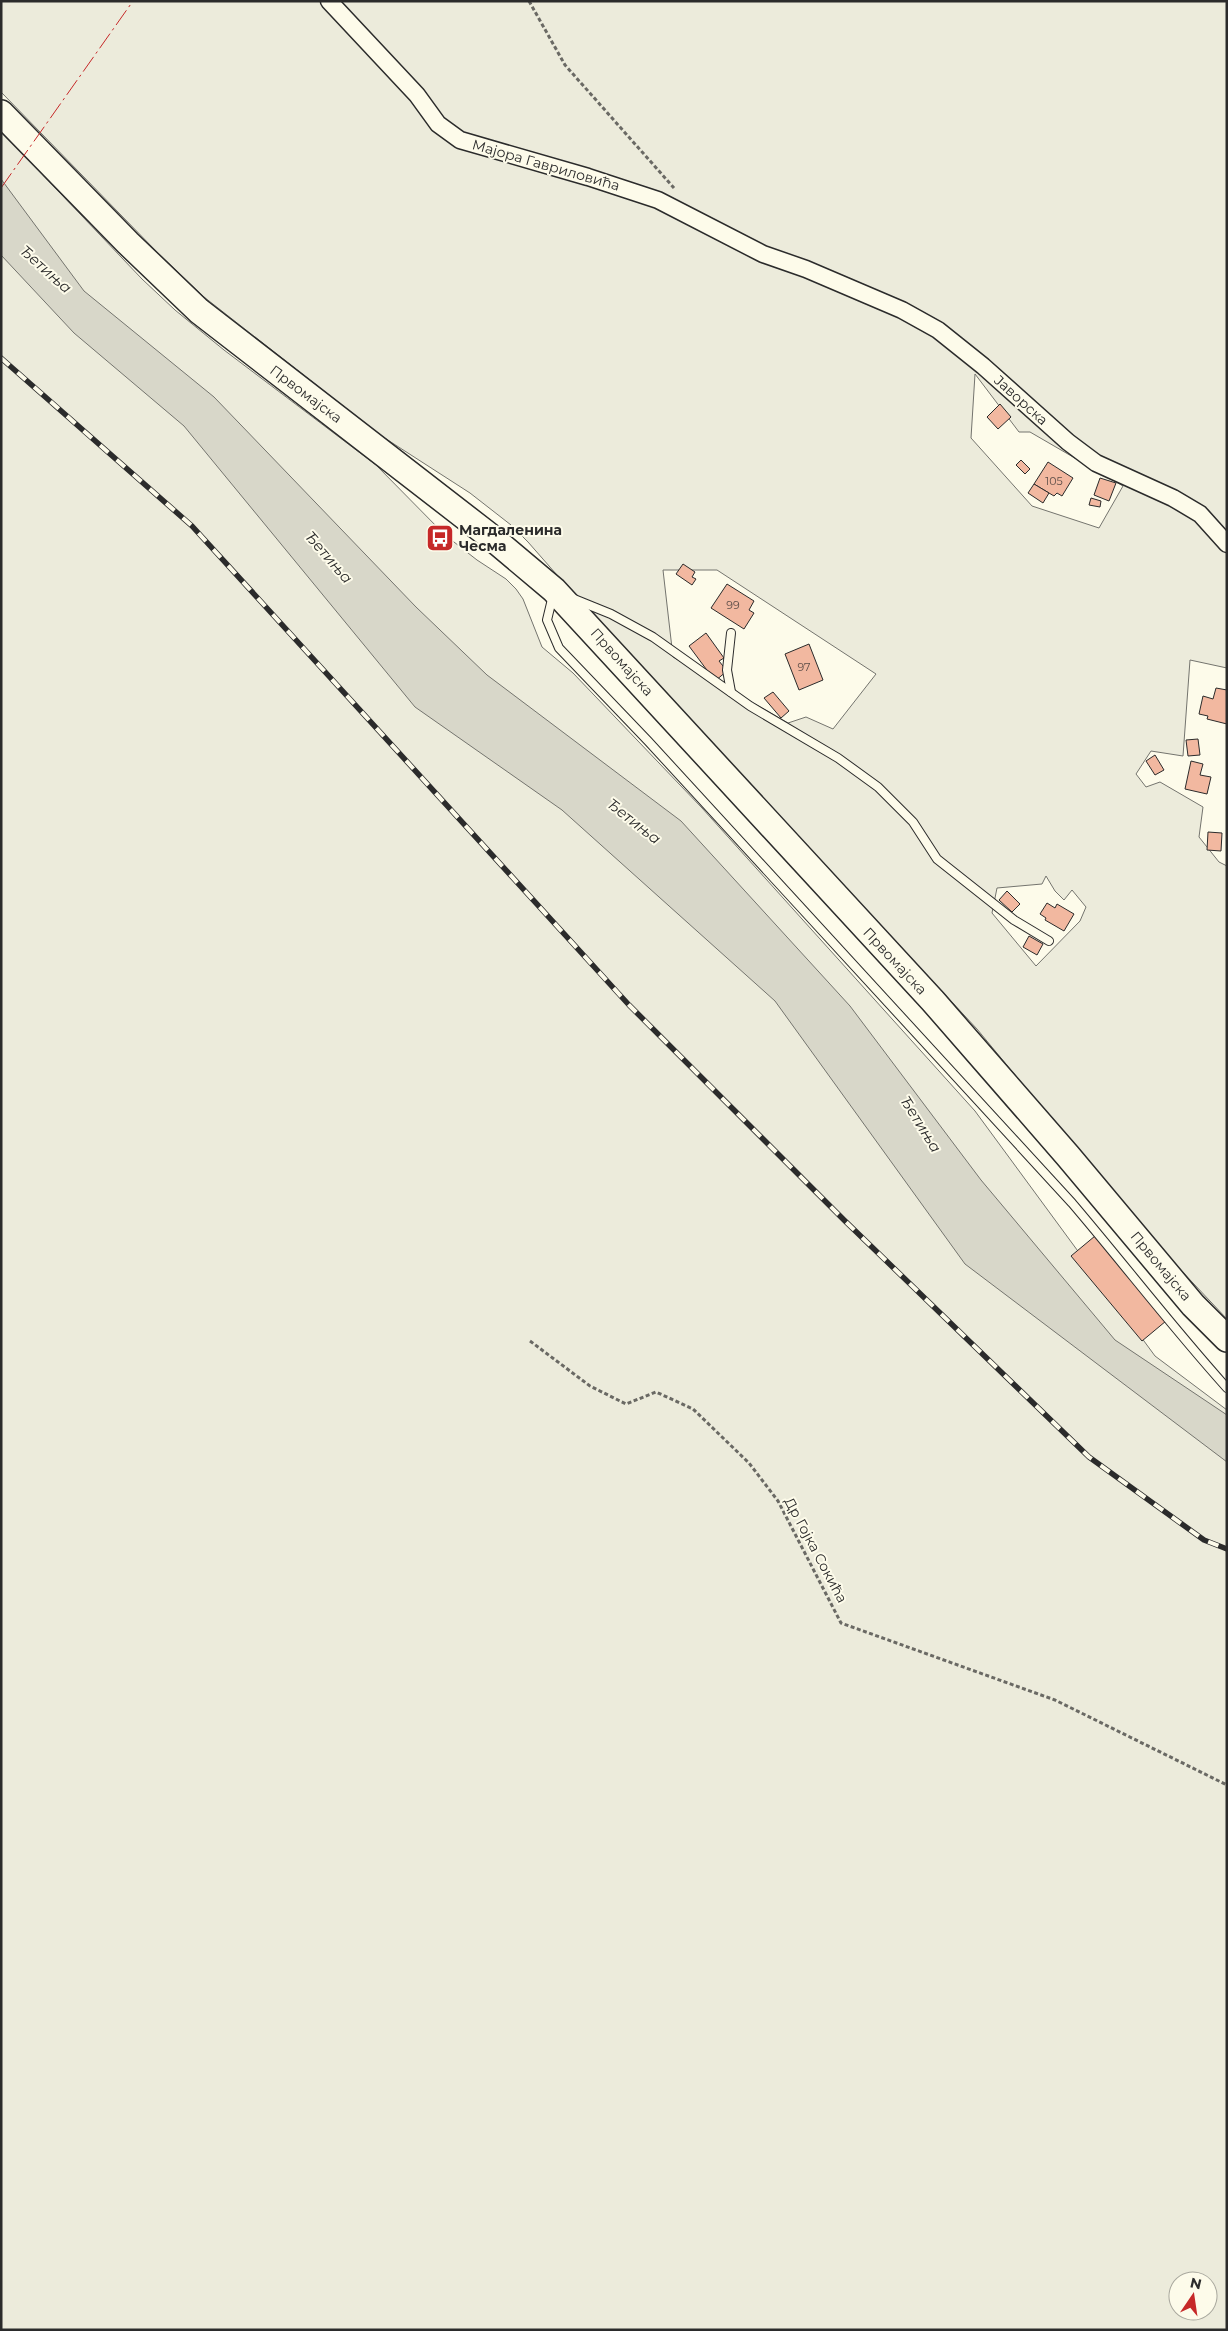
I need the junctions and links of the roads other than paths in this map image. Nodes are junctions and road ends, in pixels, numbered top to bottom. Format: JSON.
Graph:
{"nodes":[{"id":1,"x":329,"y":1,"type":"edge"},
{"id":2,"x":1,"y":113,"type":"edge"},
{"id":3,"x":806,"y":269,"type":"joint"},
{"id":4,"x":1227,"y":544,"type":"edge"},
{"id":5,"x":554,"y":590,"type":"junction"},
{"id":6,"x":731,"y":633,"type":"dead end"},
{"id":7,"x":731,"y":692,"type":"junction"},
{"id":8,"x":1049,"y":941,"type":"dead end"},
{"id":9,"x":1227,"y":1340,"type":"edge"},
{"id":10,"x":1227,"y":1388,"type":"edge"}],
"edges":[{"from":1,"to":3,"type":"street","name":"Мајора Гавриловића"},
{"from":2,"to":5,"type":"main road","name":"Првомајска"},
{"from":3,"to":4,"type":"street","name":"Јаворска"},
{"from":5,"to":7,"type":"lane","name":"Првомајска"},
{"from":5,"to":9,"type":"main road","name":"Првомајска"},
{"from":5,"to":10,"type":"lane"},
{"from":6,"to":7,"type":"lane"},
{"from":7,"to":8,"type":"lane","name":"Првомајска"}]}
